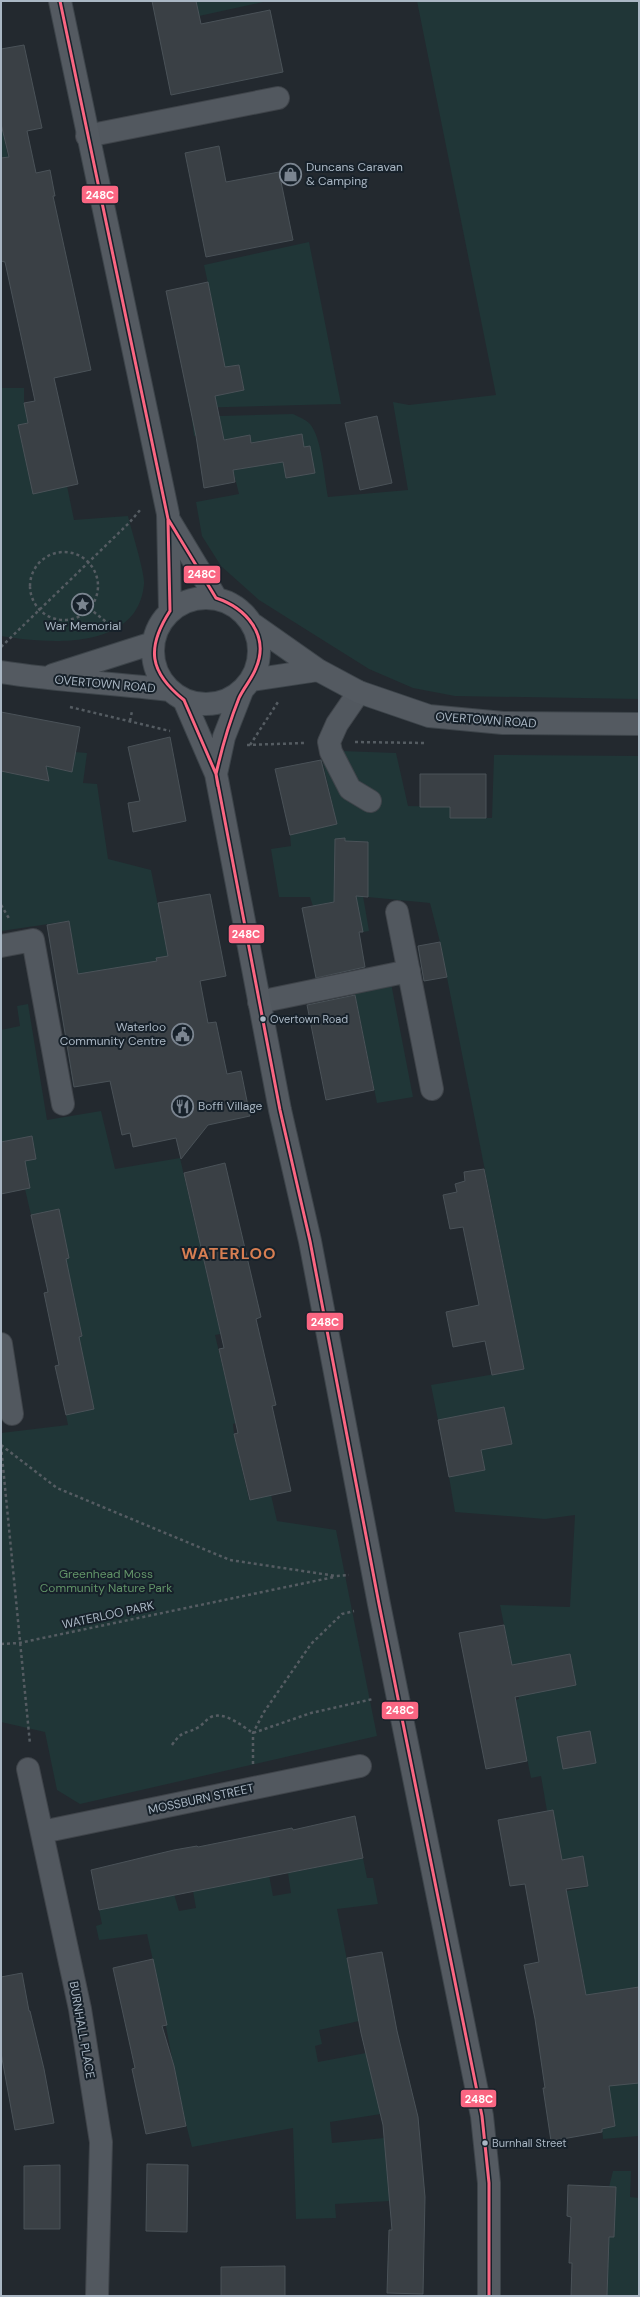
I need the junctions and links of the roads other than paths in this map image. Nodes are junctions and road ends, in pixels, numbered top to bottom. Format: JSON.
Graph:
{"nodes":[{"id":1,"x":60,"y":1,"type":"edge"},
{"id":2,"x":278,"y":98,"type":"dead end"},
{"id":3,"x":87,"y":136,"type":"junction"},
{"id":4,"x":168,"y":519,"type":"junction"},
{"id":5,"x":216,"y":598,"type":"junction"},
{"id":6,"x":170,"y":611,"type":"junction"},
{"id":7,"x":254,"y":625,"type":"junction"},
{"id":8,"x":153,"y":642,"type":"junction"},
{"id":9,"x":318,"y":670,"type":"junction"},
{"id":10,"x":1,"y":672,"type":"edge"},
{"id":11,"x":41,"y":679,"type":"junction"},
{"id":12,"x":247,"y":686,"type":"junction"},
{"id":13,"x":359,"y":692,"type":"junction"},
{"id":14,"x":177,"y":695,"type":"junction"},
{"id":15,"x":639,"y":724,"type":"edge"},
{"id":16,"x":216,"y":774,"type":"junction"},
{"id":17,"x":370,"y":801,"type":"dead end"},
{"id":18,"x":397,"y":912,"type":"dead end"},
{"id":19,"x":1,"y":946,"type":"edge"},
{"id":20,"x":409,"y":971,"type":"junction"},
{"id":21,"x":259,"y":1002,"type":"junction"},
{"id":22,"x":432,"y":1089,"type":"dead end"},
{"id":23,"x":63,"y":1104,"type":"dead end"},
{"id":24,"x":1,"y":1344,"type":"edge"},
{"id":25,"x":12,"y":1414,"type":"dead end"},
{"id":26,"x":360,"y":1766,"type":"dead end"},
{"id":27,"x":28,"y":1769,"type":"road end"},
{"id":28,"x":42,"y":1832,"type":"junction"},
{"id":29,"x":97,"y":2296,"type":"edge"},
{"id":30,"x":489,"y":2296,"type":"edge"}],
"edges":[{"from":1,"to":3,"type":"main road"},
{"from":2,"to":3,"type":"street"},
{"from":3,"to":4,"type":"main road"},
{"from":4,"to":5,"type":"main road"},
{"from":4,"to":6,"type":"main road"},
{"from":5,"to":6,"type":"main road"},
{"from":5,"to":7,"type":"main road"},
{"from":6,"to":8,"type":"main road"},
{"from":7,"to":9,"type":"main road","name":"OVERTOWN ROAD"},
{"from":7,"to":12,"type":"main road"},
{"from":8,"to":11,"type":"main road","name":"OVERTOWN ROAD"},
{"from":8,"to":14,"type":"main road"},
{"from":9,"to":12,"type":"main road"},
{"from":9,"to":13,"type":"main road","name":"OVERTOWN ROAD"},
{"from":10,"to":11,"type":"main road","name":"OVERTOWN ROAD"},
{"from":11,"to":14,"type":"main road","name":"OVERTOWN ROAD"},
{"from":12,"to":14,"type":"main road"},
{"from":12,"to":16,"type":"main road"},
{"from":13,"to":15,"type":"main road","name":"OVERTOWN ROAD"},
{"from":13,"to":17,"type":"street"},
{"from":14,"to":16,"type":"main road"},
{"from":16,"to":21,"type":"main road"},
{"from":18,"to":20,"type":"street"},
{"from":19,"to":23,"type":"street"},
{"from":20,"to":21,"type":"street"},
{"from":20,"to":22,"type":"street"},
{"from":21,"to":30,"type":"main road"},
{"from":24,"to":25,"type":"street"},
{"from":26,"to":28,"type":"street","name":"MOSSBURN STREET"},
{"from":27,"to":28,"type":"street","name":"BURNHALL PLACE"},
{"from":28,"to":29,"type":"street","name":"BURNHALL PLACE"}]}
